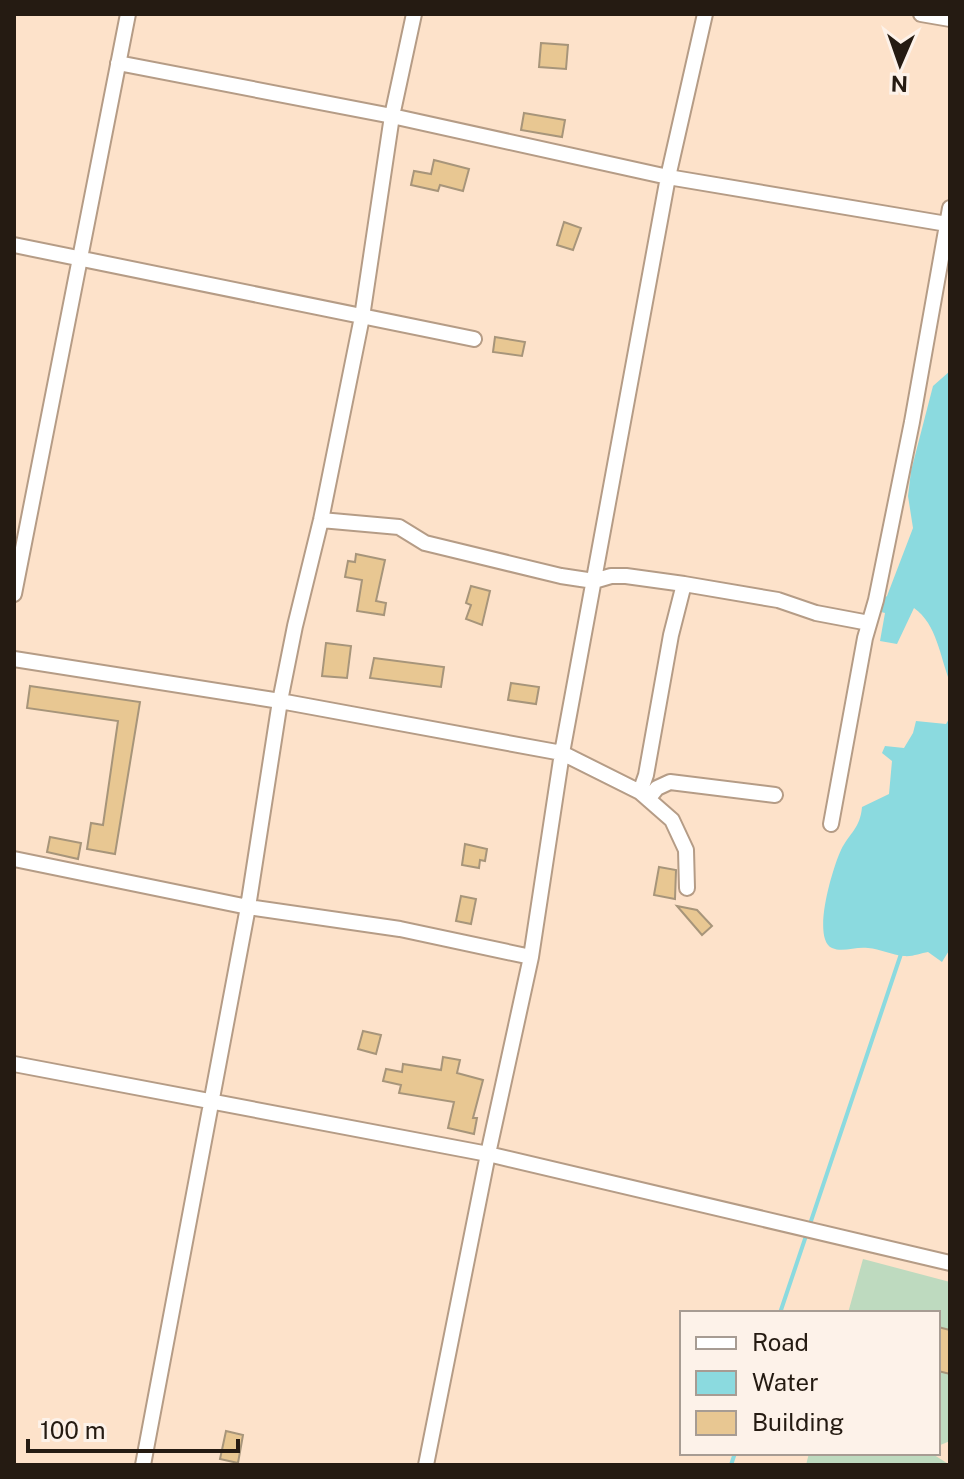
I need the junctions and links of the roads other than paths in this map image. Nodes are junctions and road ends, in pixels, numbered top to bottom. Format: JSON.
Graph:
{"nodes":[{"id":1,"x":128,"y":14,"type":"edge"},
{"id":2,"x":414,"y":14,"type":"edge"},
{"id":3,"x":705,"y":14,"type":"edge"},
{"id":4,"x":921,"y":14,"type":"edge"},
{"id":5,"x":950,"y":19,"type":"edge"},
{"id":6,"x":118,"y":63,"type":"junction"},
{"id":7,"x":392,"y":116,"type":"junction"},
{"id":8,"x":668,"y":177,"type":"junction"},
{"id":9,"x":950,"y":208,"type":"edge"},
{"id":10,"x":947,"y":224,"type":"junction"},
{"id":11,"x":14,"y":245,"type":"edge"},
{"id":12,"x":79,"y":257,"type":"junction"},
{"id":13,"x":362,"y":317,"type":"junction"},
{"id":14,"x":474,"y":339,"type":"dead end"},
{"id":15,"x":321,"y":520,"type":"junction"},
{"id":16,"x":594,"y":581,"type":"junction"},
{"id":17,"x":684,"y":584,"type":"junction"},
{"id":18,"x":14,"y":594,"type":"edge"},
{"id":19,"x":869,"y":623,"type":"junction"},
{"id":20,"x":14,"y":659,"type":"edge"},
{"id":21,"x":280,"y":701,"type":"junction"},
{"id":22,"x":562,"y":753,"type":"junction"},
{"id":23,"x":644,"y":795,"type":"junction"},
{"id":24,"x":775,"y":795,"type":"dead end"},
{"id":25,"x":831,"y":824,"type":"dead end"},
{"id":26,"x":14,"y":859,"type":"edge"},
{"id":27,"x":687,"y":888,"type":"dead end"},
{"id":28,"x":248,"y":907,"type":"junction"},
{"id":29,"x":531,"y":957,"type":"junction"},
{"id":30,"x":14,"y":1064,"type":"edge"},
{"id":31,"x":213,"y":1103,"type":"junction"},
{"id":32,"x":488,"y":1154,"type":"junction"},
{"id":33,"x":950,"y":1263,"type":"edge"},
{"id":34,"x":143,"y":1465,"type":"edge"},
{"id":35,"x":426,"y":1465,"type":"edge"}],
"edges":[{"from":1,"to":6,"type":"street"},
{"from":2,"to":7,"type":"street"},
{"from":3,"to":8,"type":"street"},
{"from":4,"to":5,"type":"street"},
{"from":6,"to":7,"type":"street"},
{"from":6,"to":12,"type":"street"},
{"from":7,"to":8,"type":"street"},
{"from":7,"to":13,"type":"street"},
{"from":8,"to":10,"type":"street"},
{"from":8,"to":16,"type":"street"},
{"from":9,"to":10,"type":"street"},
{"from":10,"to":19,"type":"street"},
{"from":11,"to":12,"type":"street"},
{"from":12,"to":13,"type":"street"},
{"from":12,"to":18,"type":"street"},
{"from":13,"to":14,"type":"street"},
{"from":13,"to":15,"type":"street"},
{"from":15,"to":16,"type":"street"},
{"from":15,"to":21,"type":"street"},
{"from":16,"to":17,"type":"street"},
{"from":16,"to":22,"type":"street"},
{"from":17,"to":19,"type":"street"},
{"from":17,"to":23,"type":"street"},
{"from":19,"to":25,"type":"street"},
{"from":20,"to":21,"type":"street"},
{"from":21,"to":22,"type":"street"},
{"from":21,"to":28,"type":"street"},
{"from":22,"to":23,"type":"street"},
{"from":22,"to":29,"type":"street"},
{"from":23,"to":24,"type":"street"},
{"from":23,"to":27,"type":"street"},
{"from":26,"to":28,"type":"street"},
{"from":28,"to":29,"type":"street"},
{"from":28,"to":31,"type":"street"},
{"from":29,"to":32,"type":"street"},
{"from":30,"to":31,"type":"street"},
{"from":31,"to":32,"type":"street"},
{"from":31,"to":34,"type":"street"},
{"from":32,"to":33,"type":"street"},
{"from":32,"to":35,"type":"street"}]}
